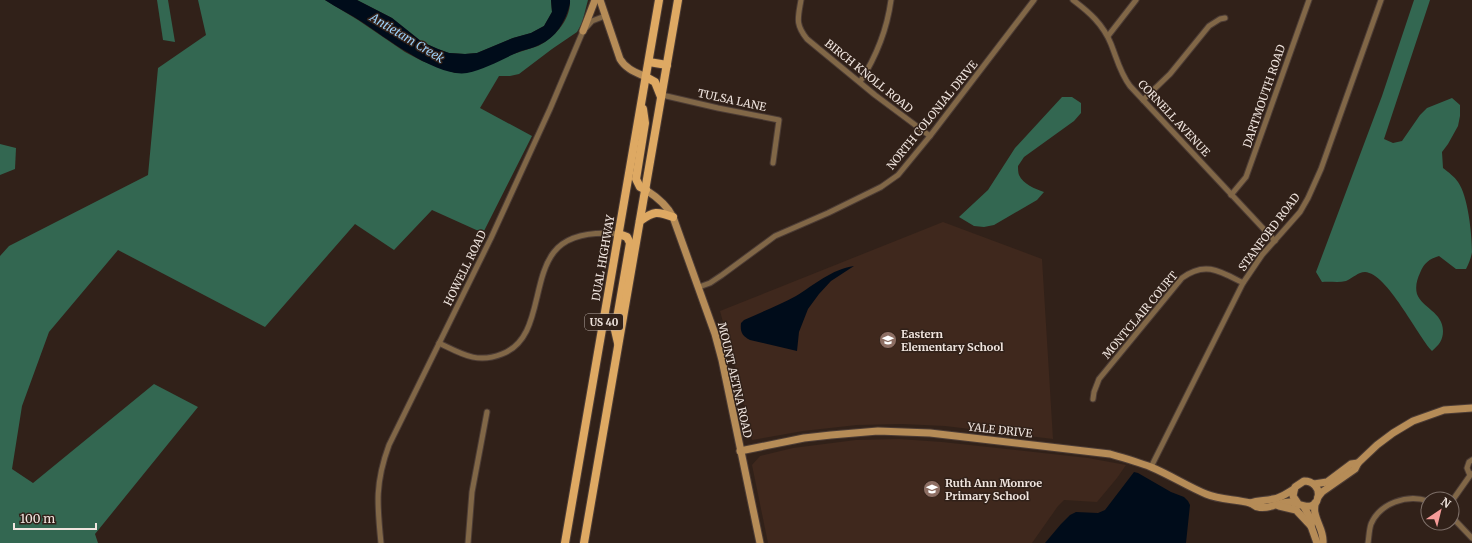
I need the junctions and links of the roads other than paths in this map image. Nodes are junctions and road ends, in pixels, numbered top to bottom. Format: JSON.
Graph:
{"nodes":[{"id":1,"x":596,"y":0,"type":"edge"},
{"id":2,"x":600,"y":0,"type":"edge"},
{"id":3,"x":660,"y":0,"type":"edge"},
{"id":4,"x":678,"y":0,"type":"edge"},
{"id":5,"x":801,"y":0,"type":"edge"},
{"id":6,"x":892,"y":0,"type":"edge"},
{"id":7,"x":1034,"y":0,"type":"edge"},
{"id":8,"x":1073,"y":0,"type":"edge"},
{"id":9,"x":1136,"y":0,"type":"edge"},
{"id":10,"x":1309,"y":0,"type":"edge"},
{"id":11,"x":1381,"y":0,"type":"edge"},
{"id":12,"x":605,"y":16,"type":"junction"},
{"id":13,"x":1225,"y":18,"type":"dead end"},
{"id":14,"x":583,"y":31,"type":"junction"},
{"id":15,"x":1108,"y":36,"type":"junction"},
{"id":16,"x":649,"y":62,"type":"junction"},
{"id":17,"x":667,"y":65,"type":"junction"},
{"id":18,"x":646,"y":77,"type":"junction"},
{"id":19,"x":860,"y":82,"type":"junction"},
{"id":20,"x":662,"y":97,"type":"junction"},
{"id":21,"x":642,"y":100,"type":"junction"},
{"id":22,"x":1143,"y":100,"type":"junction"},
{"id":23,"x":930,"y":136,"type":"junction"},
{"id":24,"x":773,"y":163,"type":"dead end"},
{"id":25,"x":646,"y":190,"type":"junction"},
{"id":26,"x":1231,"y":195,"type":"junction"},
{"id":27,"x":673,"y":217,"type":"junction"},
{"id":28,"x":640,"y":221,"type":"junction"},
{"id":29,"x":619,"y":234,"type":"junction"},
{"id":30,"x":1275,"y":241,"type":"junction"},
{"id":31,"x":1243,"y":283,"type":"junction"},
{"id":32,"x":699,"y":287,"type":"junction"},
{"id":33,"x":440,"y":343,"type":"junction"},
{"id":34,"x":618,"y":346,"type":"junction"},
{"id":35,"x":1093,"y":399,"type":"dead end"},
{"id":36,"x":1472,"y":408,"type":"edge"},
{"id":37,"x":486,"y":412,"type":"dead end"},
{"id":38,"x":740,"y":451,"type":"junction"},
{"id":39,"x":1472,"y":460,"type":"edge"},
{"id":40,"x":1358,"y":463,"type":"junction"},
{"id":41,"x":1151,"y":467,"type":"junction"},
{"id":42,"x":1472,"y":474,"type":"edge"},
{"id":43,"x":1314,"y":484,"type":"junction"},
{"id":44,"x":1294,"y":489,"type":"junction"},
{"id":45,"x":1459,"y":491,"type":"edge"},
{"id":46,"x":1420,"y":499,"type":"edge"},
{"id":47,"x":1317,"y":500,"type":"junction"},
{"id":48,"x":1250,"y":503,"type":"junction"},
{"id":49,"x":1277,"y":505,"type":"junction"},
{"id":50,"x":1301,"y":506,"type":"junction"},
{"id":51,"x":1460,"y":525,"type":"edge"},
{"id":52,"x":1311,"y":526,"type":"junction"},
{"id":53,"x":1472,"y":538,"type":"edge"},
{"id":54,"x":381,"y":543,"type":"edge"},
{"id":55,"x":468,"y":543,"type":"edge"},
{"id":56,"x":565,"y":543,"type":"edge"},
{"id":57,"x":584,"y":543,"type":"edge"},
{"id":58,"x":760,"y":543,"type":"edge"},
{"id":59,"x":1317,"y":543,"type":"edge"},
{"id":60,"x":1323,"y":543,"type":"edge"},
{"id":61,"x":1368,"y":543,"type":"edge"}],
"edges":[{"from":1,"to":14,"type":"street"},
{"from":2,"to":12,"type":"street"},
{"from":3,"to":16,"type":"main road","name":"DUAL HIGHWAY","number":"US 40"},
{"from":4,"to":17,"type":"main road","number":"US 40"},
{"from":5,"to":19,"type":"street","name":"BIRCH KNOLL ROAD"},
{"from":6,"to":19,"type":"street"},
{"from":7,"to":23,"type":"street","name":"NORTH COLONIAL DRIVE"},
{"from":8,"to":15,"type":"street","name":"CORNELL AVENUE"},
{"from":9,"to":15,"type":"street"},
{"from":10,"to":26,"type":"street","name":"DARTMOUTH ROAD"},
{"from":11,"to":30,"type":"street","name":"STANFORD ROAD"},
{"from":12,"to":14,"type":"street","name":"HOWELL ROAD"},
{"from":12,"to":18,"type":"street"},
{"from":13,"to":22,"type":"street"},
{"from":14,"to":33,"type":"street","name":"HOWELL ROAD"},
{"from":15,"to":22,"type":"street","name":"CORNELL AVENUE"},
{"from":16,"to":17,"type":"main road"},
{"from":16,"to":18,"type":"main road","name":"DUAL HIGHWAY","number":"US 40"},
{"from":17,"to":20,"type":"main road","number":"US 40"},
{"from":18,"to":20,"type":"main road"},
{"from":18,"to":21,"type":"main road","name":"DUAL HIGHWAY","number":"US 40"},
{"from":19,"to":23,"type":"street","name":"BIRCH KNOLL ROAD"},
{"from":20,"to":24,"type":"street","name":"TULSA LANE"},
{"from":20,"to":25,"type":"main road","number":"US 40"},
{"from":21,"to":25,"type":"main road"},
{"from":21,"to":29,"type":"main road","name":"DUAL HIGHWAY","number":"US 40"},
{"from":22,"to":26,"type":"street","name":"CORNELL AVENUE"},
{"from":23,"to":32,"type":"street","name":"NORTH COLONIAL DRIVE"},
{"from":25,"to":27,"type":"street","name":"MOUNT AETNA ROAD"},
{"from":25,"to":28,"type":"main road","number":"US 40"},
{"from":26,"to":30,"type":"street","name":"CORNELL AVENUE"},
{"from":27,"to":28,"type":"main road"},
{"from":27,"to":32,"type":"street","name":"MOUNT AETNA ROAD"},
{"from":28,"to":34,"type":"main road","number":"US 40"},
{"from":29,"to":33,"type":"street"},
{"from":29,"to":34,"type":"main road"},
{"from":29,"to":56,"type":"main road","name":"DUAL HIGHWAY","number":"US 40"},
{"from":30,"to":31,"type":"street","name":"STANFORD ROAD"},
{"from":31,"to":35,"type":"street","name":"MONTCLAIR COURT"},
{"from":31,"to":41,"type":"street","name":"STANFORD ROAD"},
{"from":32,"to":38,"type":"street","name":"MOUNT AETNA ROAD"},
{"from":33,"to":54,"type":"street","name":"HOWELL ROAD"},
{"from":34,"to":57,"type":"main road","number":"US 40"},
{"from":36,"to":40,"type":"street","name":"YALE DRIVE"},
{"from":37,"to":55,"type":"street"},
{"from":38,"to":41,"type":"street","name":"YALE DRIVE"},
{"from":38,"to":58,"type":"street","name":"MOUNT AETNA ROAD"},
{"from":39,"to":42,"type":"street"},
{"from":40,"to":43,"type":"street","name":"YALE DRIVE"},
{"from":40,"to":47,"type":"street","name":"YALE DRIVE"},
{"from":41,"to":48,"type":"street","name":"YALE DRIVE"},
{"from":42,"to":45,"type":"street"},
{"from":43,"to":44,"type":"street","name":"YALE DRIVE"},
{"from":43,"to":47,"type":"street"},
{"from":44,"to":48,"type":"street","name":"YALE DRIVE"},
{"from":44,"to":50,"type":"street"},
{"from":46,"to":61,"type":"street"},
{"from":47,"to":50,"type":"street","name":"YALE DRIVE"},
{"from":47,"to":60,"type":"street"},
{"from":48,"to":49,"type":"street","name":"YALE DRIVE"},
{"from":49,"to":50,"type":"street","name":"YALE DRIVE"},
{"from":49,"to":52,"type":"street"},
{"from":50,"to":52,"type":"street"},
{"from":51,"to":53,"type":"street"},
{"from":52,"to":59,"type":"street"}]}
